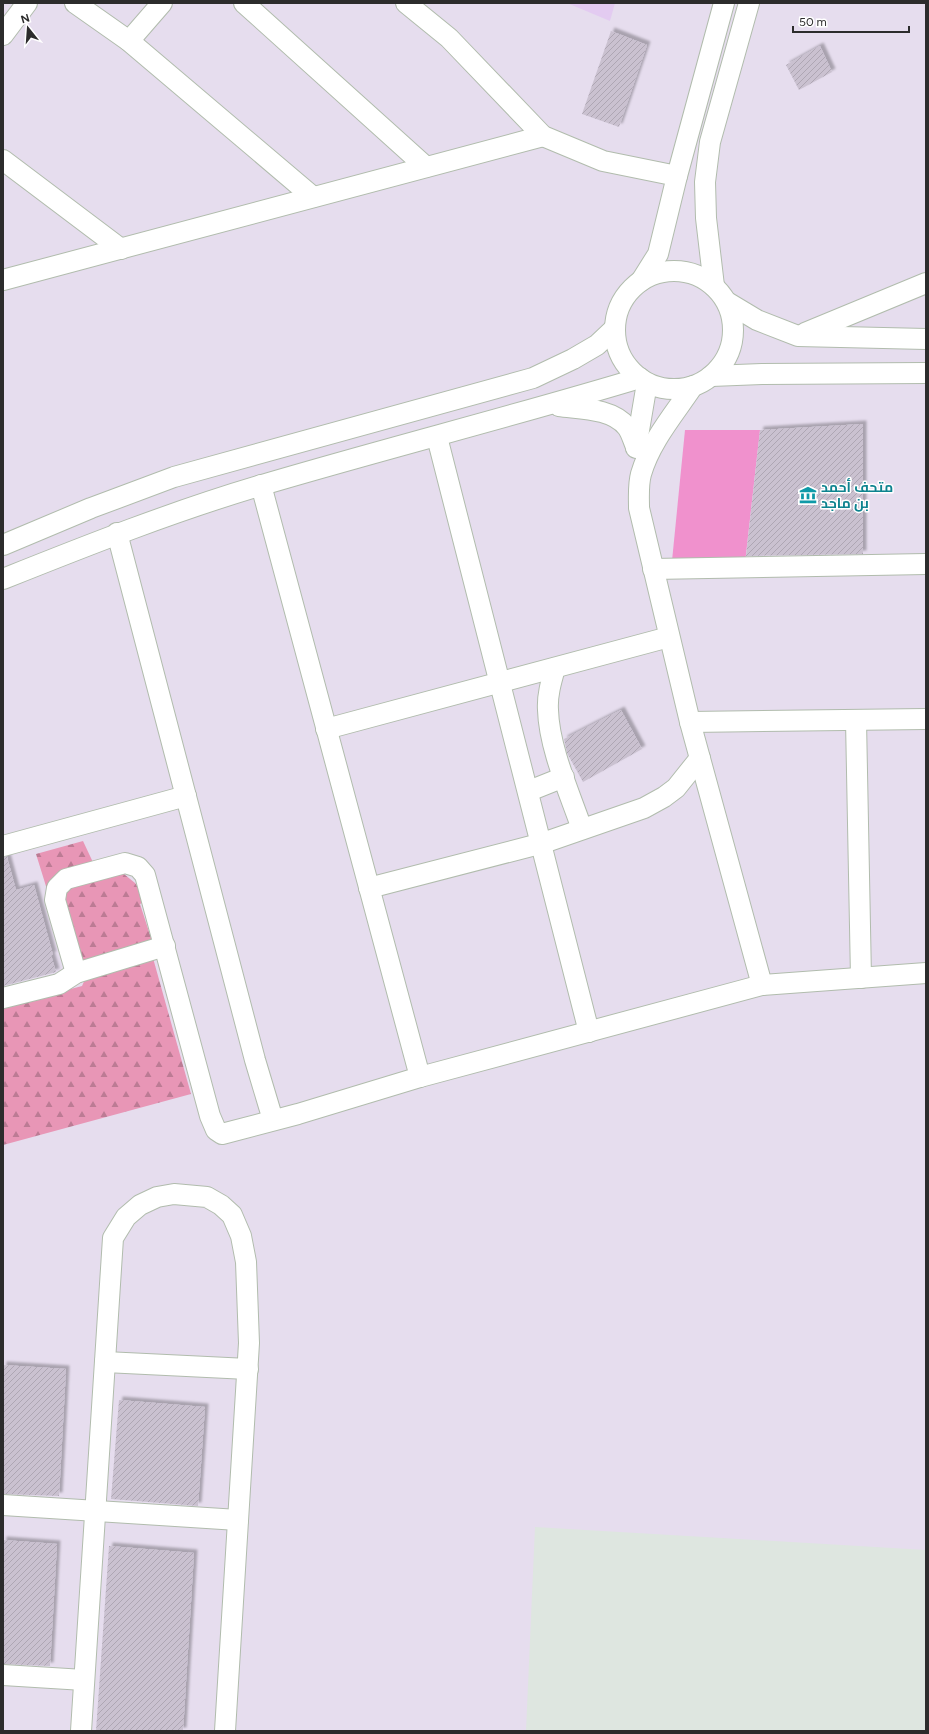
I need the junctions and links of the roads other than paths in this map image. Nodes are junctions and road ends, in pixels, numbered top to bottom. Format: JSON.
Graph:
{"nodes":[{"id":1,"x":27,"y":3,"type":"edge"},
{"id":2,"x":75,"y":3,"type":"edge"},
{"id":3,"x":162,"y":3,"type":"edge"},
{"id":4,"x":244,"y":3,"type":"edge"},
{"id":5,"x":406,"y":3,"type":"edge"},
{"id":6,"x":724,"y":3,"type":"edge"},
{"id":7,"x":749,"y":3,"type":"edge"},
{"id":8,"x":3,"y":35,"type":"edge"},
{"id":9,"x":129,"y":41,"type":"junction"},
{"id":10,"x":543,"y":136,"type":"junction"},
{"id":11,"x":3,"y":160,"type":"edge"},
{"id":12,"x":426,"y":167,"type":"junction"},
{"id":13,"x":677,"y":176,"type":"junction"},
{"id":14,"x":313,"y":197,"type":"junction"},
{"id":15,"x":121,"y":248,"type":"junction"},
{"id":16,"x":3,"y":280,"type":"edge"},
{"id":17,"x":641,"y":281,"type":"junction"},
{"id":18,"x":926,"y":283,"type":"edge"},
{"id":19,"x":714,"y":286,"type":"junction"},
{"id":20,"x":727,"y":302,"type":"junction"},
{"id":21,"x":615,"y":328,"type":"junction"},
{"id":22,"x":798,"y":336,"type":"junction"},
{"id":23,"x":926,"y":339,"type":"edge"},
{"id":24,"x":926,"y":373,"type":"edge"},
{"id":25,"x":711,"y":376,"type":"junction"},
{"id":26,"x":643,"y":380,"type":"junction"},
{"id":27,"x":693,"y":386,"type":"junction"},
{"id":28,"x":551,"y":405,"type":"junction"},
{"id":29,"x":437,"y":437,"type":"junction"},
{"id":30,"x":636,"y":447,"type":"junction"},
{"id":31,"x":641,"y":473,"type":"junction"},
{"id":32,"x":261,"y":485,"type":"junction"},
{"id":33,"x":117,"y":533,"type":"junction"},
{"id":34,"x":3,"y":545,"type":"edge"},
{"id":35,"x":926,"y":564,"type":"edge"},
{"id":36,"x":653,"y":569,"type":"junction"},
{"id":37,"x":3,"y":578,"type":"edge"},
{"id":38,"x":669,"y":637,"type":"junction"},
{"id":39,"x":555,"y":668,"type":"junction"},
{"id":40,"x":499,"y":683,"type":"junction"},
{"id":41,"x":926,"y":719,"type":"edge"},
{"id":42,"x":856,"y":720,"type":"junction"},
{"id":43,"x":690,"y":722,"type":"junction"},
{"id":44,"x":326,"y":729,"type":"junction"},
{"id":45,"x":700,"y":758,"type":"junction"},
{"id":46,"x":564,"y":777,"type":"junction"},
{"id":47,"x":529,"y":792,"type":"junction"},
{"id":48,"x":186,"y":796,"type":"junction"},
{"id":49,"x":582,"y":829,"type":"junction"},
{"id":50,"x":543,"y":843,"type":"junction"},
{"id":51,"x":3,"y":846,"type":"edge"},
{"id":52,"x":369,"y":888,"type":"junction"},
{"id":53,"x":165,"y":946,"type":"junction"},
{"id":54,"x":76,"y":973,"type":"junction"},
{"id":55,"x":926,"y":973,"type":"edge"},
{"id":56,"x":861,"y":978,"type":"junction"},
{"id":57,"x":762,"y":985,"type":"junction"},
{"id":58,"x":3,"y":998,"type":"edge"},
{"id":59,"x":589,"y":1032,"type":"junction"},
{"id":60,"x":420,"y":1077,"type":"junction"},
{"id":61,"x":273,"y":1120,"type":"junction"},
{"id":62,"x":105,"y":1362,"type":"junction"},
{"id":63,"x":248,"y":1368,"type":"junction"},
{"id":64,"x":3,"y":1505,"type":"edge"},
{"id":65,"x":95,"y":1511,"type":"junction"},
{"id":66,"x":238,"y":1520,"type":"junction"},
{"id":67,"x":3,"y":1675,"type":"edge"},
{"id":68,"x":84,"y":1680,"type":"junction"},
{"id":69,"x":81,"y":1731,"type":"edge"},
{"id":70,"x":225,"y":1731,"type":"edge"}],
"edges":[{"from":1,"to":8,"type":"street"},
{"from":2,"to":9,"type":"street"},
{"from":3,"to":9,"type":"street"},
{"from":4,"to":12,"type":"street"},
{"from":5,"to":10,"type":"street"},
{"from":6,"to":13,"type":"street"},
{"from":7,"to":19,"type":"street"},
{"from":9,"to":14,"type":"street"},
{"from":10,"to":12,"type":"street"},
{"from":10,"to":13,"type":"street"},
{"from":11,"to":15,"type":"street"},
{"from":12,"to":14,"type":"street"},
{"from":13,"to":17,"type":"street"},
{"from":14,"to":15,"type":"street"},
{"from":15,"to":16,"type":"street"},
{"from":17,"to":19,"type":"street"},
{"from":17,"to":21,"type":"street"},
{"from":18,"to":22,"type":"street"},
{"from":19,"to":20,"type":"street"},
{"from":20,"to":22,"type":"street"},
{"from":20,"to":25,"type":"street"},
{"from":21,"to":26,"type":"street"},
{"from":21,"to":34,"type":"street"},
{"from":22,"to":23,"type":"street"},
{"from":24,"to":25,"type":"street"},
{"from":25,"to":27,"type":"street"},
{"from":26,"to":27,"type":"street"},
{"from":26,"to":28,"type":"street"},
{"from":26,"to":30,"type":"street"},
{"from":27,"to":31,"type":"street"},
{"from":28,"to":29,"type":"street"},
{"from":28,"to":30,"type":"street"},
{"from":29,"to":32,"type":"street"},
{"from":29,"to":40,"type":"street"},
{"from":30,"to":31,"type":"street"},
{"from":31,"to":36,"type":"street"},
{"from":32,"to":33,"type":"street"},
{"from":32,"to":44,"type":"street"},
{"from":33,"to":37,"type":"street"},
{"from":33,"to":48,"type":"street"},
{"from":35,"to":36,"type":"street"},
{"from":36,"to":38,"type":"street"},
{"from":38,"to":39,"type":"street"},
{"from":38,"to":43,"type":"street"},
{"from":39,"to":40,"type":"street"},
{"from":39,"to":46,"type":"street"},
{"from":40,"to":44,"type":"street"},
{"from":40,"to":47,"type":"street"},
{"from":41,"to":42,"type":"street"},
{"from":42,"to":43,"type":"street"},
{"from":42,"to":56,"type":"street"},
{"from":43,"to":45,"type":"street"},
{"from":44,"to":52,"type":"street"},
{"from":45,"to":49,"type":"street"},
{"from":45,"to":57,"type":"street"},
{"from":46,"to":47,"type":"street"},
{"from":46,"to":49,"type":"street"},
{"from":47,"to":50,"type":"street"},
{"from":48,"to":51,"type":"street"},
{"from":48,"to":61,"type":"street"},
{"from":49,"to":50,"type":"street"},
{"from":50,"to":52,"type":"street"},
{"from":50,"to":59,"type":"street"},
{"from":52,"to":60,"type":"street"},
{"from":53,"to":54,"type":"street"},
{"from":53,"to":54,"type":"street"},
{"from":53,"to":61,"type":"street"},
{"from":54,"to":58,"type":"street"},
{"from":55,"to":56,"type":"street"},
{"from":56,"to":57,"type":"street"},
{"from":57,"to":59,"type":"street"},
{"from":59,"to":60,"type":"street"},
{"from":60,"to":61,"type":"street"},
{"from":62,"to":63,"type":"street"},
{"from":62,"to":63,"type":"street"},
{"from":62,"to":65,"type":"street"},
{"from":63,"to":66,"type":"street"},
{"from":64,"to":65,"type":"street"},
{"from":65,"to":66,"type":"street"},
{"from":65,"to":68,"type":"street"},
{"from":66,"to":70,"type":"street"},
{"from":67,"to":68,"type":"street"},
{"from":68,"to":69,"type":"street"}]}
